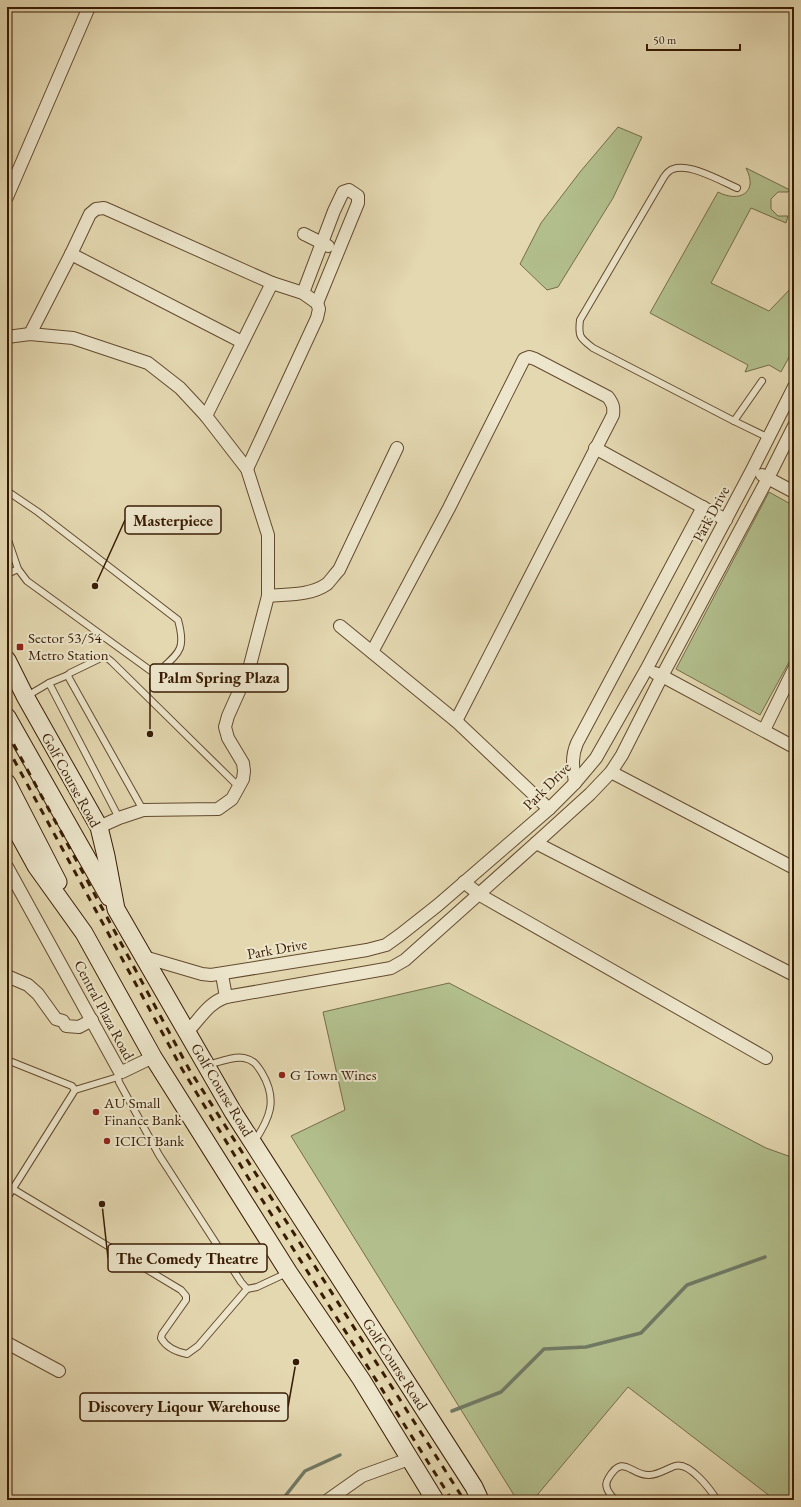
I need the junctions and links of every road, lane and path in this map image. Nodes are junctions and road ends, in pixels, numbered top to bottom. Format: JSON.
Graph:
{"nodes":[{"id":1,"x":89,"y":7,"type":"edge"},
{"id":2,"x":736,"y":188,"type":"dead end"},
{"id":3,"x":7,"y":197,"type":"edge"},
{"id":4,"x":334,"y":211,"type":"junction"},
{"id":5,"x":352,"y":218,"type":"junction"},
{"id":6,"x":304,"y":234,"type":"dead end"},
{"id":7,"x":322,"y":243,"type":"junction"},
{"id":8,"x":338,"y":252,"type":"junction"},
{"id":9,"x":71,"y":254,"type":"junction"},
{"id":10,"x":272,"y":283,"type":"junction"},
{"id":11,"x":303,"y":293,"type":"junction"},
{"id":12,"x":317,"y":304,"type":"junction"},
{"id":13,"x":30,"y":334,"type":"junction"},
{"id":14,"x":7,"y":337,"type":"edge"},
{"id":15,"x":242,"y":342,"type":"junction"},
{"id":16,"x":762,"y":381,"type":"dead end"},
{"id":17,"x":794,"y":387,"type":"edge"},
{"id":18,"x":206,"y":416,"type":"junction"},
{"id":19,"x":734,"y":421,"type":"junction"},
{"id":20,"x":794,"y":426,"type":"edge"},
{"id":21,"x":769,"y":438,"type":"junction"},
{"id":22,"x":397,"y":448,"type":"dead end"},
{"id":23,"x":595,"y":448,"type":"junction"},
{"id":24,"x":247,"y":469,"type":"junction"},
{"id":25,"x":752,"y":470,"type":"junction"},
{"id":26,"x":768,"y":478,"type":"junction"},
{"id":27,"x":794,"y":492,"type":"edge"},
{"id":28,"x":7,"y":493,"type":"edge"},
{"id":29,"x":703,"y":507,"type":"junction"},
{"id":30,"x":726,"y":520,"type":"junction"},
{"id":31,"x":7,"y":538,"type":"edge"},
{"id":32,"x":9,"y":550,"type":"edge"},
{"id":33,"x":18,"y":569,"type":"junction"},
{"id":34,"x":7,"y":574,"type":"edge"},
{"id":35,"x":268,"y":596,"type":"junction"},
{"id":36,"x":340,"y":626,"type":"dead end"},
{"id":37,"x":372,"y":652,"type":"junction"},
{"id":38,"x":7,"y":660,"type":"edge"},
{"id":39,"x":646,"y":670,"type":"junction"},
{"id":40,"x":794,"y":670,"type":"edge"},
{"id":41,"x":68,"y":675,"type":"junction"},
{"id":42,"x":662,"y":676,"type":"junction"},
{"id":43,"x":49,"y":683,"type":"junction"},
{"id":44,"x":25,"y":696,"type":"junction"},
{"id":45,"x":7,"y":717,"type":"edge"},
{"id":46,"x":456,"y":721,"type":"junction"},
{"id":47,"x":764,"y":730,"type":"junction"},
{"id":48,"x":794,"y":747,"type":"edge"},
{"id":49,"x":611,"y":772,"type":"junction"},
{"id":50,"x":7,"y":783,"type":"edge"},
{"id":51,"x":575,"y":783,"type":"junction"},
{"id":52,"x":239,"y":787,"type":"junction"},
{"id":53,"x":548,"y":808,"type":"junction"},
{"id":54,"x":142,"y":810,"type":"junction"},
{"id":55,"x":7,"y":814,"type":"edge"},
{"id":56,"x":119,"y":818,"type":"junction"},
{"id":57,"x":99,"y":827,"type":"junction"},
{"id":58,"x":536,"y":843,"type":"junction"},
{"id":59,"x":7,"y":866,"type":"edge"},
{"id":60,"x":794,"y":868,"type":"edge"},
{"id":61,"x":464,"y":882,"type":"junction"},
{"id":62,"x":480,"y":895,"type":"junction"},
{"id":63,"x":116,"y":909,"type":"junction"},
{"id":64,"x":84,"y":933,"type":"junction"},
{"id":65,"x":144,"y":957,"type":"junction"},
{"id":66,"x":222,"y":975,"type":"junction"},
{"id":67,"x":794,"y":975,"type":"edge"},
{"id":68,"x":7,"y":976,"type":"edge"},
{"id":69,"x":226,"y":997,"type":"junction"},
{"id":70,"x":90,"y":1017,"type":"junction"},
{"id":71,"x":187,"y":1032,"type":"junction"},
{"id":72,"x":152,"y":1056,"type":"junction"},
{"id":73,"x":766,"y":1058,"type":"dead end"},
{"id":74,"x":7,"y":1060,"type":"edge"},
{"id":75,"x":206,"y":1066,"type":"junction"},
{"id":76,"x":119,"y":1074,"type":"junction"},
{"id":77,"x":75,"y":1090,"type":"junction"},
{"id":78,"x":253,"y":1143,"type":"junction"},
{"id":79,"x":13,"y":1189,"type":"junction"},
{"id":80,"x":7,"y":1198,"type":"edge"},
{"id":81,"x":288,"y":1273,"type":"junction"},
{"id":82,"x":248,"y":1289,"type":"junction"},
{"id":83,"x":7,"y":1343,"type":"edge"},
{"id":84,"x":59,"y":1371,"type":"dead end"},
{"id":85,"x":410,"y":1459,"type":"junction"},
{"id":86,"x":477,"y":1494,"type":"edge"},
{"id":87,"x":328,"y":1500,"type":"edge"},
{"id":88,"x":435,"y":1500,"type":"edge"},
{"id":89,"x":490,"y":1500,"type":"edge"},
{"id":90,"x":615,"y":1500,"type":"edge"},
{"id":91,"x":718,"y":1500,"type":"edge"}],
"edges":[{"from":1,"to":3,"type":"street"},
{"from":2,"to":19,"type":"lane"},
{"from":4,"to":5,"type":"street"},
{"from":4,"to":5,"type":"street"},
{"from":4,"to":7,"type":"street"},
{"from":5,"to":8,"type":"street"},
{"from":6,"to":7,"type":"street"},
{"from":7,"to":8,"type":"street"},
{"from":7,"to":11,"type":"street"},
{"from":8,"to":12,"type":"street"},
{"from":9,"to":10,"type":"street"},
{"from":9,"to":13,"type":"street"},
{"from":9,"to":15,"type":"street"},
{"from":10,"to":11,"type":"street"},
{"from":10,"to":15,"type":"street"},
{"from":11,"to":12,"type":"street"},
{"from":12,"to":24,"type":"street"},
{"from":13,"to":14,"type":"street"},
{"from":13,"to":18,"type":"street"},
{"from":15,"to":18,"type":"street"},
{"from":16,"to":19,"type":"lane"},
{"from":17,"to":21,"type":"street","name":"Park Drive"},
{"from":18,"to":24,"type":"street"},
{"from":19,"to":21,"type":"lane"},
{"from":20,"to":26,"type":"street"},
{"from":21,"to":25,"type":"street","name":"Park Drive"},
{"from":22,"to":35,"type":"street"},
{"from":23,"to":29,"type":"street"},
{"from":23,"to":37,"type":"street"},
{"from":23,"to":46,"type":"street"},
{"from":24,"to":35,"type":"street"},
{"from":25,"to":26,"type":"street"},
{"from":25,"to":30,"type":"street","name":"Park Drive"},
{"from":26,"to":27,"type":"street"},
{"from":26,"to":42,"type":"street"},
{"from":28,"to":33,"type":"lane"},
{"from":29,"to":30,"type":"street"},
{"from":29,"to":51,"type":"street"},
{"from":30,"to":39,"type":"street","name":"Park Drive"},
{"from":31,"to":32,"type":"lane"},
{"from":32,"to":33,"type":"lane"},
{"from":33,"to":34,"type":"lane"},
{"from":35,"to":52,"type":"street"},
{"from":36,"to":37,"type":"street"},
{"from":37,"to":46,"type":"street"},
{"from":38,"to":44,"type":"main road","name":"Golf Course Road"},
{"from":39,"to":42,"type":"street"},
{"from":39,"to":51,"type":"street","name":"Park Drive"},
{"from":40,"to":47,"type":"street"},
{"from":41,"to":43,"type":"lane"},
{"from":41,"to":52,"type":"lane"},
{"from":41,"to":54,"type":"lane"},
{"from":42,"to":47,"type":"street"},
{"from":42,"to":49,"type":"street"},
{"from":43,"to":44,"type":"lane"},
{"from":43,"to":56,"type":"lane"},
{"from":44,"to":57,"type":"main road","name":"Golf Course Road"},
{"from":45,"to":63,"type":"main road"},
{"from":46,"to":53,"type":"street"},
{"from":47,"to":48,"type":"street"},
{"from":49,"to":58,"type":"street"},
{"from":49,"to":60,"type":"street"},
{"from":50,"to":64,"type":"main road"},
{"from":51,"to":53,"type":"street","name":"Park Drive"},
{"from":52,"to":54,"type":"street"},
{"from":53,"to":61,"type":"street","name":"Park Drive"},
{"from":54,"to":56,"type":"street"},
{"from":55,"to":64,"type":"main road"},
{"from":56,"to":57,"type":"street"},
{"from":57,"to":63,"type":"main road","name":"Golf Course Road"},
{"from":58,"to":62,"type":"street"},
{"from":58,"to":67,"type":"street"},
{"from":59,"to":70,"type":"street","name":"Central Plaza Road"},
{"from":61,"to":62,"type":"street"},
{"from":61,"to":66,"type":"street","name":"Park Drive"},
{"from":62,"to":69,"type":"street"},
{"from":62,"to":73,"type":"street"},
{"from":63,"to":65,"type":"main road","name":"Golf Course Road"},
{"from":64,"to":72,"type":"main road"},
{"from":65,"to":66,"type":"street","name":"Park Drive"},
{"from":65,"to":71,"type":"main road","name":"Golf Course Road"},
{"from":66,"to":69,"type":"street"},
{"from":68,"to":70,"type":"street"},
{"from":69,"to":71,"type":"street"},
{"from":70,"to":76,"type":"street","name":"Central Plaza Road"},
{"from":71,"to":75,"type":"main road","name":"Golf Course Road"},
{"from":72,"to":76,"type":"street"},
{"from":72,"to":81,"type":"main road"},
{"from":74,"to":77,"type":"lane"},
{"from":75,"to":78,"type":"main road","name":"Golf Course Road"},
{"from":75,"to":78,"type":"lane"},
{"from":76,"to":77,"type":"lane"},
{"from":76,"to":82,"type":"lane","name":"Central Plaza Road"},
{"from":77,"to":79,"type":"lane"},
{"from":78,"to":86,"type":"main road","name":"Golf Course Road"},
{"from":79,"to":80,"type":"lane"},
{"from":79,"to":82,"type":"lane"},
{"from":81,"to":82,"type":"lane"},
{"from":81,"to":85,"type":"main road"},
{"from":83,"to":84,"type":"street"},
{"from":85,"to":87,"type":"street"},
{"from":85,"to":88,"type":"main road"},
{"from":86,"to":89,"type":"main road","name":"Golf Course Road"},
{"from":90,"to":91,"type":"lane"}]}
